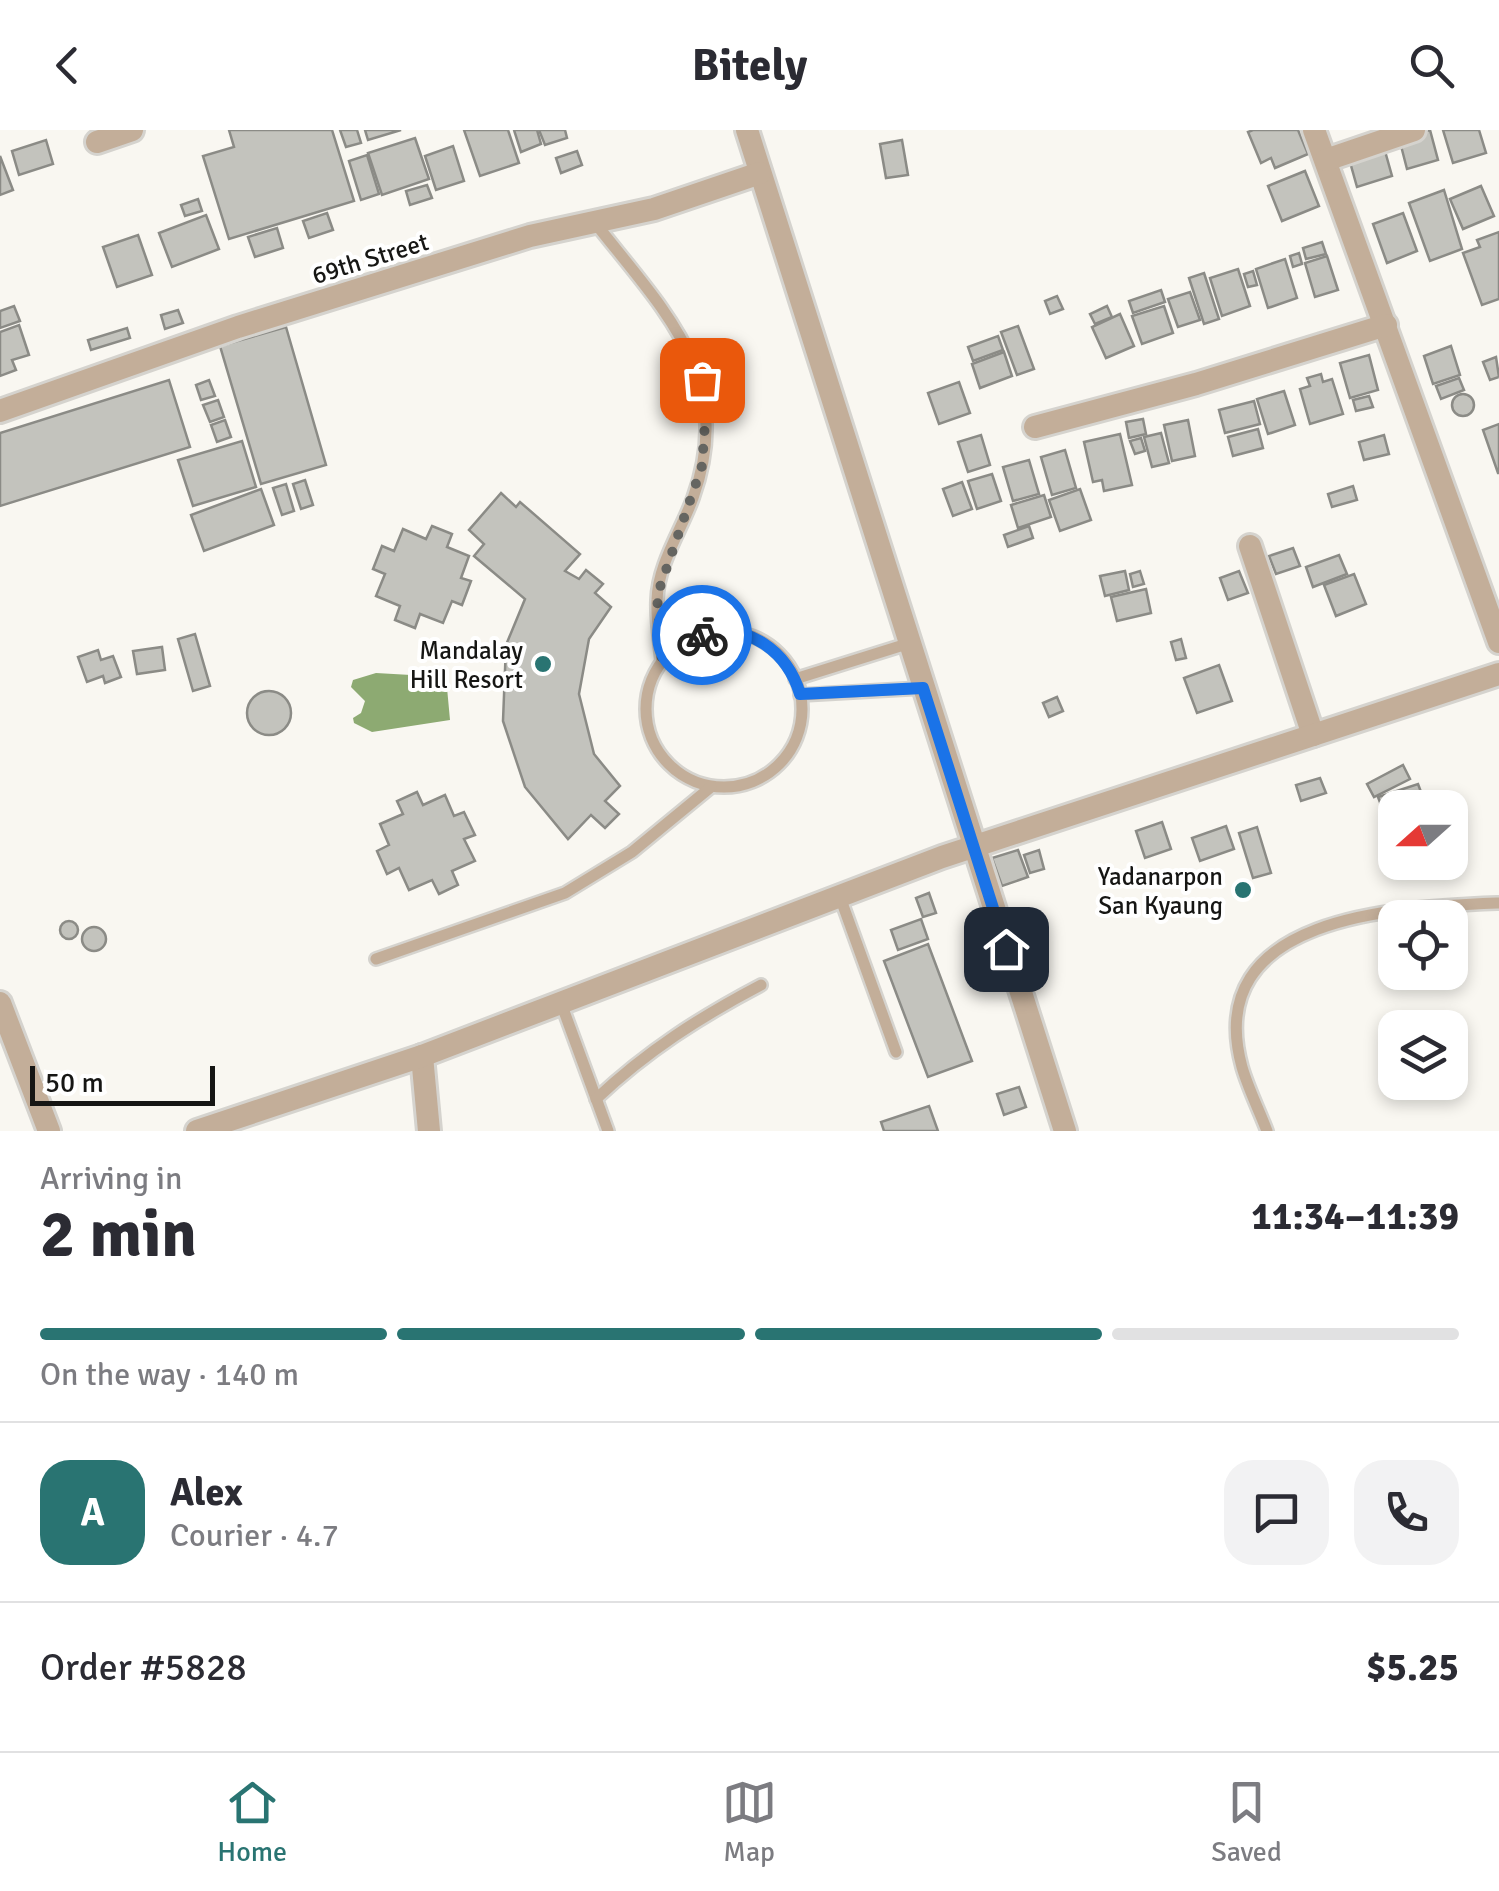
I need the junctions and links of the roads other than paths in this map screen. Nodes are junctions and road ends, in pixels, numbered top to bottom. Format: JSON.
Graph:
{"nodes":[{"id":1,"x":132,"y":130,"type":"edge"},
{"id":2,"x":746,"y":130,"type":"edge"},
{"id":3,"x":1314,"y":130,"type":"edge"},
{"id":4,"x":1414,"y":130,"type":"edge"},
{"id":5,"x":97,"y":142,"type":"dead end"},
{"id":6,"x":1326,"y":160,"type":"junction"},
{"id":7,"x":760,"y":173,"type":"junction"},
{"id":8,"x":596,"y":224,"type":"junction"},
{"id":9,"x":1386,"y":325,"type":"junction"},
{"id":10,"x":0,"y":411,"type":"edge"},
{"id":11,"x":1035,"y":427,"type":"dead end"},
{"id":12,"x":1250,"y":546,"type":"dead end"},
{"id":13,"x":1499,"y":642,"type":"edge"},
{"id":14,"x":910,"y":643,"type":"junction"},
{"id":15,"x":662,"y":662,"type":"junction"},
{"id":16,"x":1499,"y":674,"type":"edge"},
{"id":17,"x":796,"y":678,"type":"junction"},
{"id":18,"x":923,"y":688,"type":"junction"},
{"id":19,"x":800,"y":694,"type":"junction"},
{"id":20,"x":1313,"y":735,"type":"junction"},
{"id":21,"x":711,"y":787,"type":"junction"},
{"id":22,"x":972,"y":847,"type":"junction"},
{"id":23,"x":840,"y":897,"type":"junction"},
{"id":24,"x":1499,"y":903,"type":"edge"},
{"id":25,"x":376,"y":960,"type":"dead end"},
{"id":26,"x":762,"y":984,"type":"dead end"},
{"id":27,"x":562,"y":1003,"type":"junction"},
{"id":28,"x":0,"y":1004,"type":"edge"},
{"id":29,"x":896,"y":1052,"type":"dead end"},
{"id":30,"x":422,"y":1056,"type":"junction"},
{"id":31,"x":596,"y":1098,"type":"junction"},
{"id":32,"x":49,"y":1131,"type":"edge"},
{"id":33,"x":197,"y":1131,"type":"edge"},
{"id":34,"x":429,"y":1131,"type":"edge"},
{"id":35,"x":608,"y":1131,"type":"edge"},
{"id":36,"x":1065,"y":1131,"type":"edge"},
{"id":37,"x":1267,"y":1131,"type":"edge"}],
"edges":[{"from":1,"to":5,"type":"street"},
{"from":2,"to":7,"type":"street"},
{"from":3,"to":6,"type":"street"},
{"from":4,"to":6,"type":"street"},
{"from":6,"to":9,"type":"street"},
{"from":7,"to":8,"type":"street","name":"69th Street"},
{"from":7,"to":14,"type":"street"},
{"from":8,"to":10,"type":"street","name":"69th Street"},
{"from":8,"to":15,"type":"lane"},
{"from":9,"to":11,"type":"street"},
{"from":9,"to":13,"type":"street"},
{"from":12,"to":20,"type":"street"},
{"from":14,"to":17,"type":"lane"},
{"from":14,"to":18,"type":"street"},
{"from":15,"to":17,"type":"lane"},
{"from":15,"to":21,"type":"lane"},
{"from":16,"to":20,"type":"street"},
{"from":17,"to":19,"type":"lane"},
{"from":18,"to":19,"type":"lane"},
{"from":18,"to":22,"type":"street"},
{"from":19,"to":21,"type":"lane"},
{"from":20,"to":22,"type":"street"},
{"from":21,"to":25,"type":"lane"},
{"from":22,"to":23,"type":"street"},
{"from":22,"to":36,"type":"street"},
{"from":23,"to":27,"type":"street"},
{"from":23,"to":29,"type":"lane"},
{"from":24,"to":37,"type":"lane"},
{"from":26,"to":31,"type":"lane"},
{"from":27,"to":30,"type":"street"},
{"from":27,"to":31,"type":"lane"},
{"from":28,"to":32,"type":"street"},
{"from":30,"to":33,"type":"street"},
{"from":30,"to":34,"type":"street"},
{"from":31,"to":35,"type":"lane"}]}
